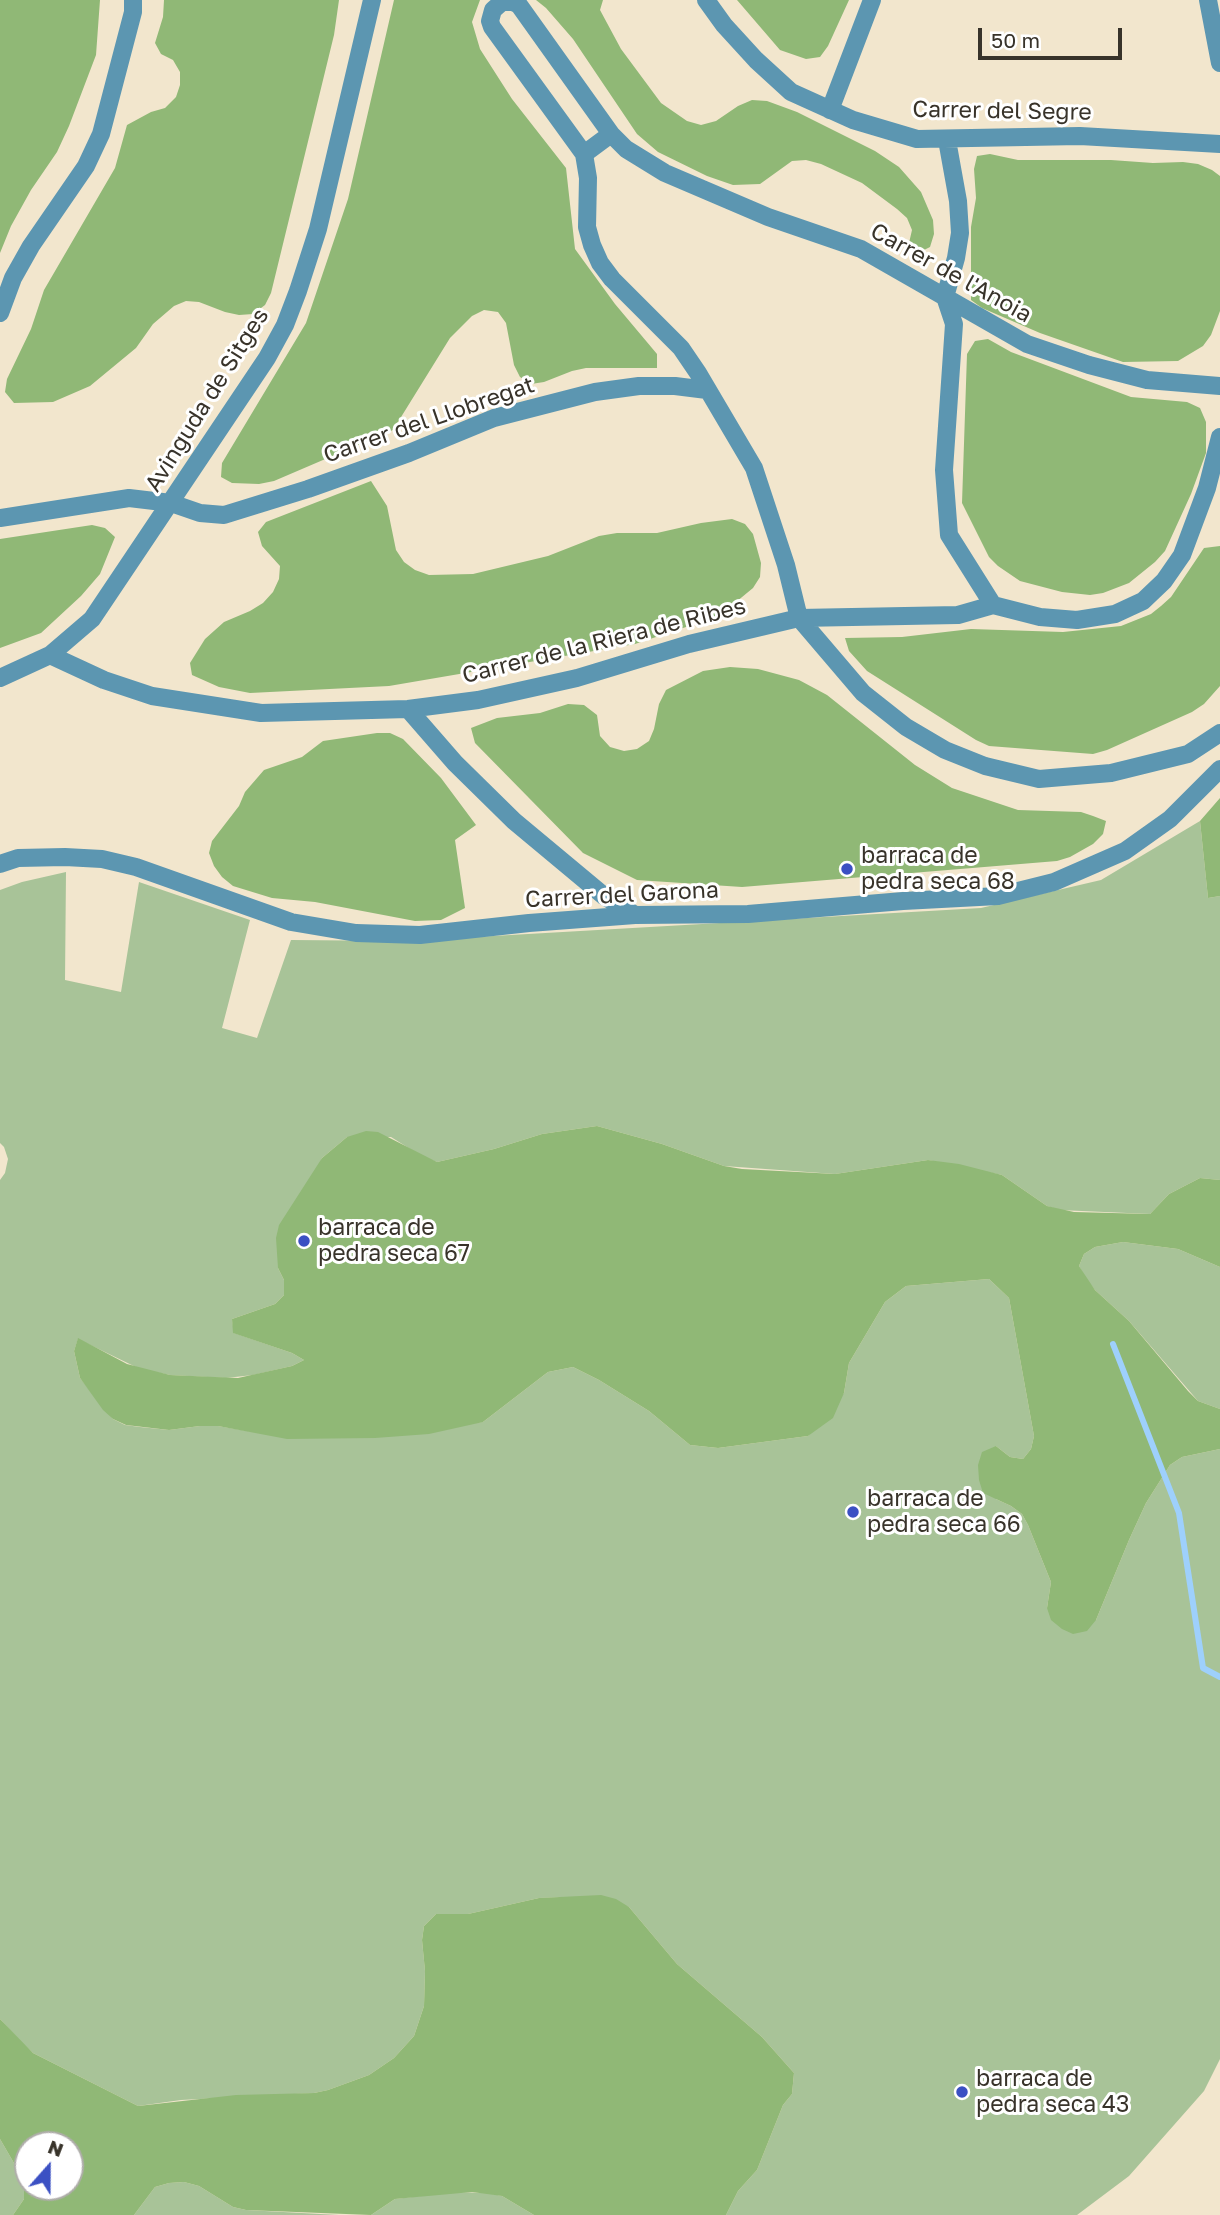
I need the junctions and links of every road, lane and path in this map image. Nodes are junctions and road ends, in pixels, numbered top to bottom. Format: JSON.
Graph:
{"nodes":[{"id":1,"x":133,"y":0,"type":"edge"},
{"id":2,"x":372,"y":0,"type":"edge"},
{"id":3,"x":706,"y":0,"type":"edge"},
{"id":4,"x":872,"y":0,"type":"edge"},
{"id":5,"x":1208,"y":0,"type":"edge"},
{"id":6,"x":1220,"y":63,"type":"edge"},
{"id":7,"x":830,"y":110,"type":"junction"},
{"id":8,"x":611,"y":134,"type":"junction"},
{"id":9,"x":947,"y":139,"type":"junction"},
{"id":10,"x":1220,"y":144,"type":"edge"},
{"id":11,"x":584,"y":154,"type":"junction"},
{"id":12,"x":945,"y":297,"type":"junction"},
{"id":13,"x":0,"y":313,"type":"edge"},
{"id":14,"x":1220,"y":386,"type":"edge"},
{"id":15,"x":707,"y":390,"type":"junction"},
{"id":16,"x":1220,"y":437,"type":"edge"},
{"id":17,"x":172,"y":503,"type":"junction"},
{"id":18,"x":0,"y":517,"type":"edge"},
{"id":19,"x":993,"y":605,"type":"junction"},
{"id":20,"x":799,"y":618,"type":"junction"},
{"id":21,"x":50,"y":655,"type":"junction"},
{"id":22,"x":0,"y":678,"type":"edge"},
{"id":23,"x":408,"y":709,"type":"junction"},
{"id":24,"x":1220,"y":733,"type":"edge"},
{"id":25,"x":1220,"y":769,"type":"edge"},
{"id":26,"x":0,"y":864,"type":"edge"},
{"id":27,"x":635,"y":915,"type":"junction"}],
"edges":[{"from":1,"to":13,"type":"street"},
{"from":2,"to":17,"type":"street","name":"Avinguda de Sitges"},
{"from":3,"to":7,"type":"street","name":"Carrer del Segre"},
{"from":4,"to":7,"type":"street"},
{"from":5,"to":6,"type":"street"},
{"from":7,"to":9,"type":"street","name":"Carrer del Segre"},
{"from":8,"to":11,"type":"street"},
{"from":8,"to":11,"type":"street","name":"Carrer de l'Anoia"},
{"from":8,"to":12,"type":"street","name":"Carrer de l'Anoia"},
{"from":9,"to":10,"type":"street","name":"Carrer del Segre"},
{"from":9,"to":12,"type":"street"},
{"from":11,"to":15,"type":"street"},
{"from":12,"to":14,"type":"street","name":"Carrer de l'Anoia"},
{"from":12,"to":19,"type":"street"},
{"from":15,"to":17,"type":"street","name":"Carrer del Llobregat"},
{"from":15,"to":20,"type":"street"},
{"from":16,"to":19,"type":"street"},
{"from":17,"to":18,"type":"street","name":"Carrer del Llobregat"},
{"from":17,"to":21,"type":"street","name":"Avinguda de Sitges"},
{"from":19,"to":20,"type":"street","name":"Carrer de la Riera de Ribes"},
{"from":20,"to":23,"type":"street","name":"Carrer de la Riera de Ribes"},
{"from":20,"to":24,"type":"street"},
{"from":21,"to":22,"type":"street","name":"Avinguda de Sitges"},
{"from":21,"to":23,"type":"street","name":"Carrer de la Riera de Ribes"},
{"from":23,"to":27,"type":"street"},
{"from":25,"to":27,"type":"street","name":"Carrer del Garona"},
{"from":26,"to":27,"type":"street","name":"Carrer del Garona"}]}
